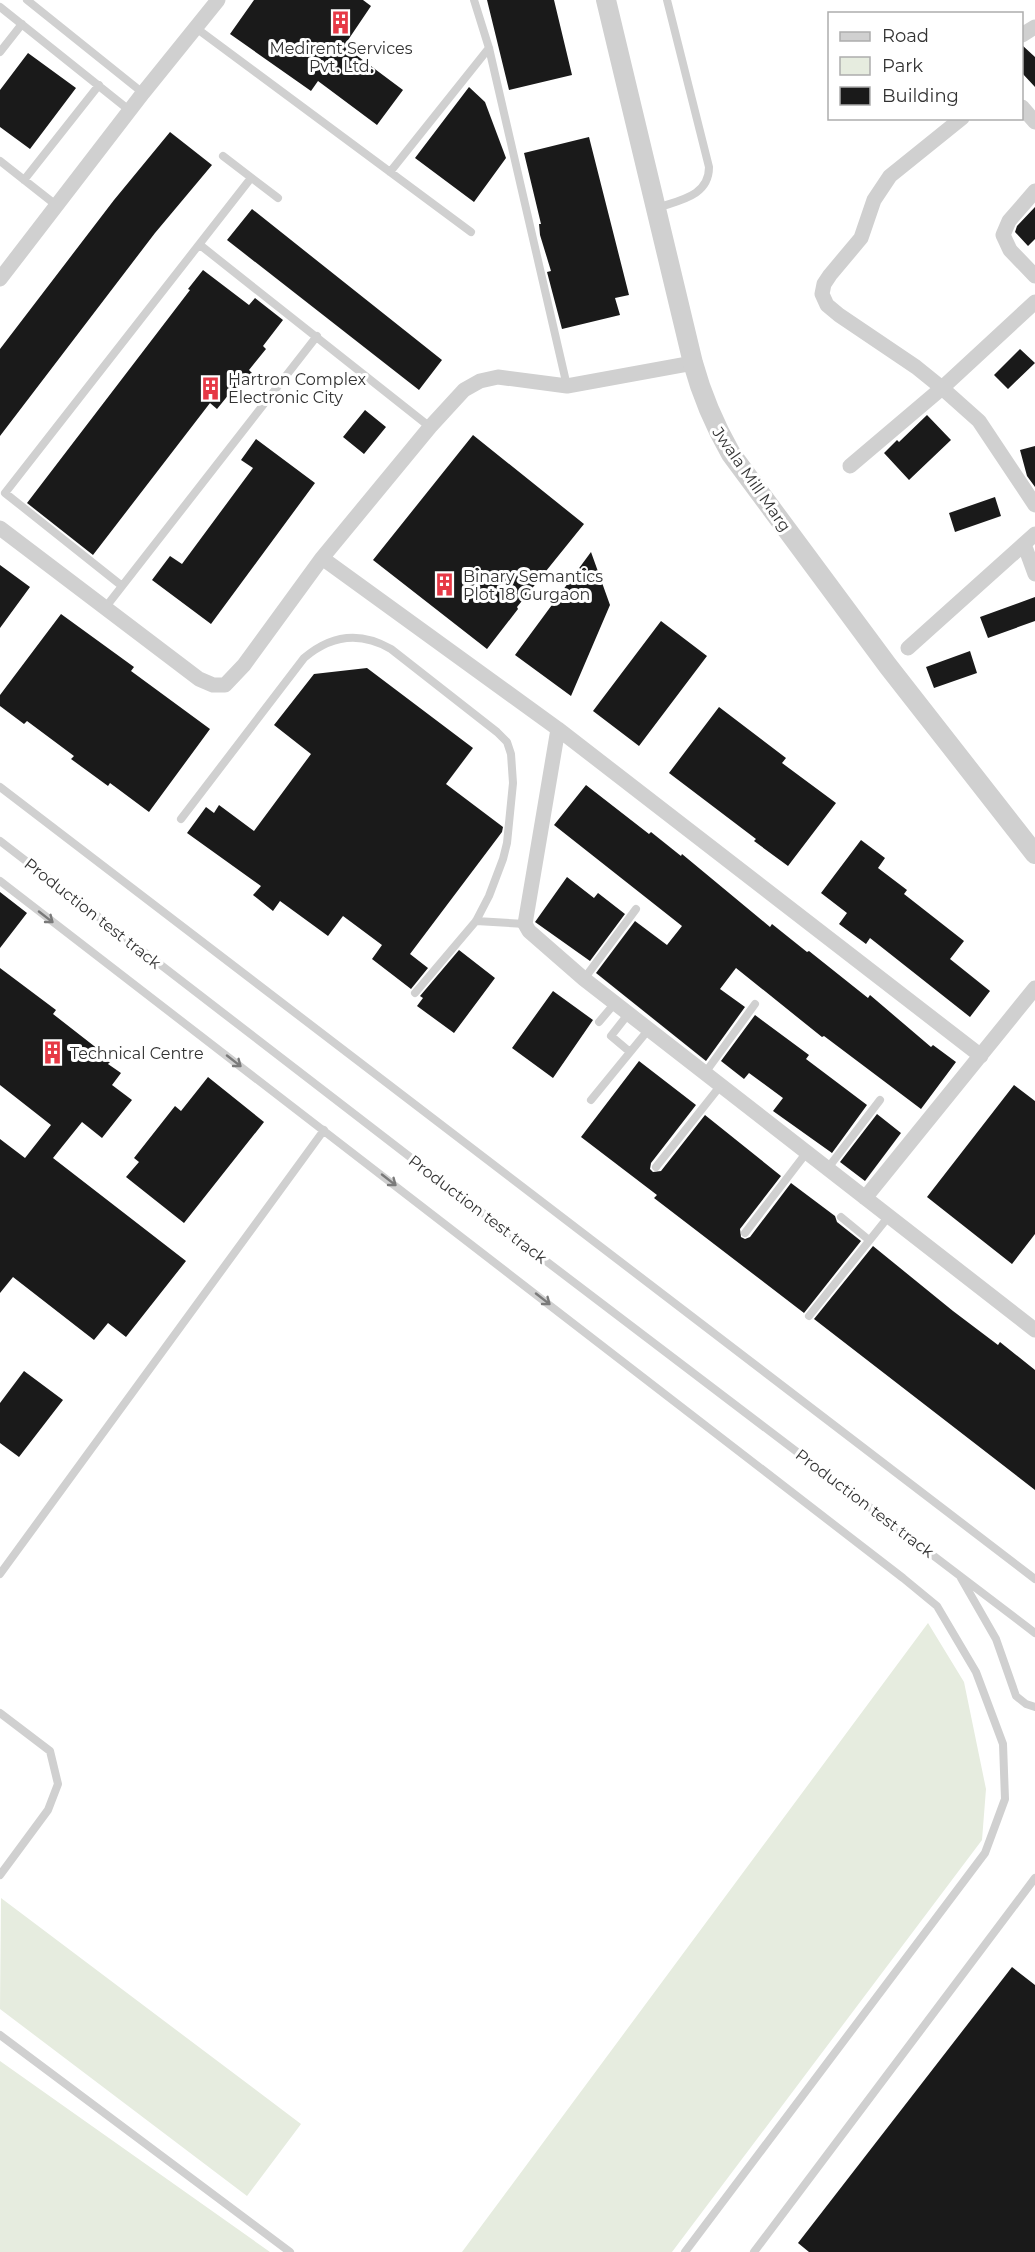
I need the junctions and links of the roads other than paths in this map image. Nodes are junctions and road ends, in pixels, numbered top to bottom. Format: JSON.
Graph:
{"nodes":[{"id":1,"x":27,"y":0,"type":"edge"},
{"id":2,"x":218,"y":0,"type":"edge"},
{"id":3,"x":474,"y":0,"type":"edge"},
{"id":4,"x":606,"y":0,"type":"edge"},
{"id":5,"x":667,"y":0,"type":"edge"},
{"id":6,"x":0,"y":7,"type":"edge"},
{"id":7,"x":22,"y":24,"type":"junction"},
{"id":8,"x":196,"y":28,"type":"junction"},
{"id":9,"x":489,"y":48,"type":"junction"},
{"id":10,"x":0,"y":52,"type":"edge"},
{"id":11,"x":99,"y":86,"type":"junction"},
{"id":12,"x":142,"y":93,"type":"junction"},
{"id":13,"x":1023,"y":108,"type":"edge"},
{"id":14,"x":129,"y":110,"type":"junction"},
{"id":15,"x":960,"y":120,"type":"edge"},
{"id":16,"x":1035,"y":122,"type":"edge"},
{"id":17,"x":223,"y":156,"type":"dead end"},
{"id":18,"x":0,"y":161,"type":"edge"},
{"id":19,"x":390,"y":172,"type":"junction"},
{"id":20,"x":251,"y":178,"type":"junction"},
{"id":21,"x":24,"y":180,"type":"junction"},
{"id":22,"x":1035,"y":191,"type":"edge"},
{"id":23,"x":278,"y":198,"type":"dead end"},
{"id":24,"x":56,"y":205,"type":"junction"},
{"id":25,"x":656,"y":208,"type":"junction"},
{"id":26,"x":471,"y":232,"type":"dead end"},
{"id":27,"x":200,"y":245,"type":"junction"},
{"id":28,"x":1035,"y":276,"type":"edge"},
{"id":29,"x":0,"y":279,"type":"edge"},
{"id":30,"x":1035,"y":302,"type":"edge"},
{"id":31,"x":317,"y":336,"type":"junction"},
{"id":32,"x":693,"y":363,"type":"junction"},
{"id":33,"x":567,"y":386,"type":"junction"},
{"id":34,"x":942,"y":388,"type":"junction"},
{"id":35,"x":430,"y":427,"type":"junction"},
{"id":36,"x":850,"y":466,"type":"dead end"},
{"id":37,"x":2,"y":495,"type":"edge"},
{"id":38,"x":1035,"y":505,"type":"edge"},
{"id":39,"x":0,"y":528,"type":"edge"},
{"id":40,"x":1030,"y":539,"type":"edge"},
{"id":41,"x":322,"y":558,"type":"junction"},
{"id":42,"x":1035,"y":574,"type":"edge"},
{"id":43,"x":122,"y":586,"type":"junction"},
{"id":44,"x":105,"y":608,"type":"junction"},
{"id":45,"x":908,"y":648,"type":"dead end"},
{"id":46,"x":558,"y":729,"type":"junction"},
{"id":47,"x":0,"y":788,"type":"edge"},
{"id":48,"x":181,"y":819,"type":"dead end"},
{"id":49,"x":0,"y":841,"type":"edge"},
{"id":50,"x":1034,"y":850,"type":"edge"},
{"id":51,"x":0,"y":881,"type":"edge"},
{"id":52,"x":636,"y":909,"type":"dead end"},
{"id":53,"x":476,"y":921,"type":"junction"},
{"id":54,"x":525,"y":924,"type":"junction"},
{"id":55,"x":584,"y":979,"type":"junction"},
{"id":56,"x":1035,"y":988,"type":"edge"},
{"id":57,"x":415,"y":993,"type":"dead end"},
{"id":58,"x":616,"y":1002,"type":"junction"},
{"id":59,"x":755,"y":1004,"type":"dead end"},
{"id":60,"x":629,"y":1012,"type":"junction"},
{"id":61,"x":599,"y":1022,"type":"dead end"},
{"id":62,"x":649,"y":1029,"type":"junction"},
{"id":63,"x":630,"y":1052,"type":"junction"},
{"id":64,"x":981,"y":1056,"type":"junction"},
{"id":65,"x":705,"y":1073,"type":"junction"},
{"id":66,"x":721,"y":1085,"type":"junction"},
{"id":67,"x":591,"y":1100,"type":"dead end"},
{"id":68,"x":880,"y":1100,"type":"dead end"},
{"id":69,"x":324,"y":1130,"type":"junction"},
{"id":70,"x":807,"y":1152,"type":"junction"},
{"id":71,"x":656,"y":1167,"type":"dead end"},
{"id":72,"x":828,"y":1168,"type":"junction"},
{"id":73,"x":865,"y":1198,"type":"junction"},
{"id":74,"x":889,"y":1215,"type":"junction"},
{"id":75,"x":841,"y":1218,"type":"dead end"},
{"id":76,"x":745,"y":1233,"type":"dead end"},
{"id":77,"x":869,"y":1240,"type":"junction"},
{"id":78,"x":809,"y":1316,"type":"dead end"},
{"id":79,"x":1035,"y":1330,"type":"edge"},
{"id":80,"x":0,"y":1574,"type":"edge"},
{"id":81,"x":959,"y":1574,"type":"junction"},
{"id":82,"x":1035,"y":1579,"type":"edge"},
{"id":83,"x":1035,"y":1632,"type":"edge"},
{"id":84,"x":1035,"y":1707,"type":"edge"},
{"id":85,"x":0,"y":1713,"type":"edge"},
{"id":86,"x":0,"y":1875,"type":"edge"},
{"id":87,"x":1035,"y":1878,"type":"edge"},
{"id":88,"x":0,"y":2035,"type":"edge"},
{"id":89,"x":290,"y":2252,"type":"edge"},
{"id":90,"x":685,"y":2252,"type":"edge"},
{"id":91,"x":754,"y":2252,"type":"edge"}],
"edges":[{"from":1,"to":12,"type":"lane"},
{"from":2,"to":8,"type":"street"},
{"from":3,"to":9,"type":"lane"},
{"from":4,"to":25,"type":"street","name":"Jwala Mill Marg"},
{"from":5,"to":25,"type":"lane"},
{"from":6,"to":7,"type":"lane"},
{"from":7,"to":10,"type":"lane"},
{"from":7,"to":11,"type":"lane"},
{"from":8,"to":12,"type":"street"},
{"from":8,"to":19,"type":"lane"},
{"from":9,"to":19,"type":"lane"},
{"from":9,"to":33,"type":"lane"},
{"from":11,"to":14,"type":"lane"},
{"from":11,"to":21,"type":"lane"},
{"from":12,"to":14,"type":"street"},
{"from":13,"to":16,"type":"street"},
{"from":14,"to":24,"type":"street"},
{"from":15,"to":34,"type":"street"},
{"from":17,"to":20,"type":"lane"},
{"from":18,"to":21,"type":"lane"},
{"from":19,"to":26,"type":"lane"},
{"from":20,"to":23,"type":"lane"},
{"from":20,"to":27,"type":"lane"},
{"from":21,"to":24,"type":"lane"},
{"from":22,"to":28,"type":"street"},
{"from":24,"to":29,"type":"street"},
{"from":25,"to":32,"type":"street","name":"Jwala Mill Marg"},
{"from":27,"to":31,"type":"lane"},
{"from":27,"to":37,"type":"lane"},
{"from":30,"to":34,"type":"street"},
{"from":31,"to":35,"type":"lane"},
{"from":31,"to":43,"type":"lane"},
{"from":32,"to":33,"type":"street"},
{"from":32,"to":50,"type":"street","name":"Jwala Mill Marg"},
{"from":33,"to":35,"type":"street"},
{"from":34,"to":36,"type":"street"},
{"from":34,"to":38,"type":"street"},
{"from":35,"to":41,"type":"street"},
{"from":37,"to":43,"type":"lane"},
{"from":39,"to":44,"type":"street"},
{"from":40,"to":42,"type":"street"},
{"from":40,"to":45,"type":"street"},
{"from":41,"to":44,"type":"street"},
{"from":41,"to":46,"type":"street"},
{"from":43,"to":44,"type":"lane"},
{"from":46,"to":54,"type":"street"},
{"from":46,"to":64,"type":"street"},
{"from":47,"to":82,"type":"lane"},
{"from":48,"to":53,"type":"lane"},
{"from":49,"to":81,"type":"lane","name":"Production test track"},
{"from":51,"to":69,"type":"lane","one_way":true},
{"from":52,"to":55,"type":"lane"},
{"from":53,"to":54,"type":"lane"},
{"from":53,"to":57,"type":"lane"},
{"from":54,"to":55,"type":"street"},
{"from":55,"to":58,"type":"street"},
{"from":56,"to":64,"type":"street"},
{"from":58,"to":60,"type":"street"},
{"from":58,"to":61,"type":"lane"},
{"from":59,"to":65,"type":"lane"},
{"from":60,"to":62,"type":"street"},
{"from":60,"to":63,"type":"lane"},
{"from":62,"to":63,"type":"lane"},
{"from":62,"to":65,"type":"street"},
{"from":63,"to":67,"type":"lane"},
{"from":64,"to":73,"type":"street"},
{"from":65,"to":66,"type":"street"},
{"from":66,"to":70,"type":"street"},
{"from":66,"to":71,"type":"lane"},
{"from":68,"to":72,"type":"lane"},
{"from":69,"to":80,"type":"lane"},
{"from":69,"to":90,"type":"lane","one_way":true},
{"from":70,"to":72,"type":"street"},
{"from":70,"to":76,"type":"lane"},
{"from":72,"to":73,"type":"street"},
{"from":73,"to":74,"type":"street"},
{"from":74,"to":77,"type":"lane"},
{"from":74,"to":79,"type":"street"},
{"from":75,"to":77,"type":"lane"},
{"from":77,"to":78,"type":"lane"},
{"from":81,"to":83,"type":"lane","name":"Production test track"},
{"from":81,"to":84,"type":"lane","name":"Production test track"},
{"from":85,"to":86,"type":"lane"},
{"from":87,"to":91,"type":"lane"},
{"from":88,"to":89,"type":"lane"}]}
